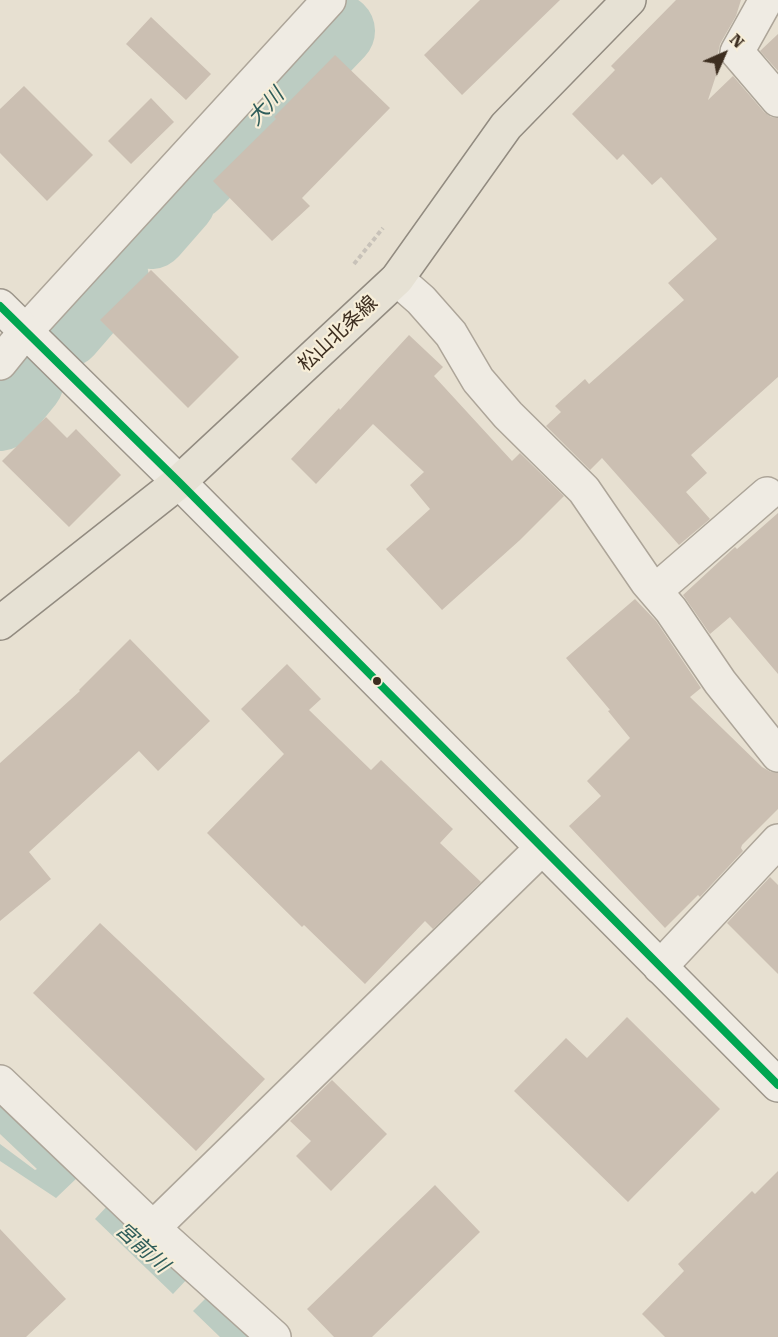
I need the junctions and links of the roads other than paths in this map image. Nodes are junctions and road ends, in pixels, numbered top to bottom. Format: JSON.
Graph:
{"nodes":[{"id":1,"x":329,"y":0,"type":"edge"},
{"id":2,"x":629,"y":0,"type":"edge"},
{"id":3,"x":766,"y":0,"type":"edge"},
{"id":4,"x":778,"y":100,"type":"edge"},
{"id":5,"x":397,"y":279,"type":"junction"},
{"id":6,"x":0,"y":306,"type":"edge"},
{"id":7,"x":25,"y":332,"type":"junction"},
{"id":8,"x":0,"y":363,"type":"edge"},
{"id":9,"x":179,"y":482,"type":"junction"},
{"id":10,"x":767,"y":494,"type":"dead end"},
{"id":11,"x":655,"y":591,"type":"junction"},
{"id":12,"x":0,"y":623,"type":"edge"},
{"id":13,"x":778,"y":755,"type":"edge"},
{"id":14,"x":778,"y":841,"type":"edge"},
{"id":15,"x":542,"y":848,"type":"junction"},
{"id":16,"x":660,"y":967,"type":"junction"},
{"id":17,"x":0,"y":1082,"type":"edge"},
{"id":18,"x":778,"y":1085,"type":"edge"},
{"id":19,"x":153,"y":1228,"type":"junction"},
{"id":20,"x":274,"y":1337,"type":"edge"}],
"edges":[{"from":1,"to":7,"type":"street"},
{"from":2,"to":5,"type":"main road","name":"松山北条線"},
{"from":3,"to":4,"type":"street"},
{"from":5,"to":9,"type":"main road","name":"松山北条線"},
{"from":5,"to":11,"type":"street"},
{"from":6,"to":7,"type":"street"},
{"from":7,"to":8,"type":"street"},
{"from":7,"to":9,"type":"street"},
{"from":9,"to":12,"type":"main road","name":"松山北条線"},
{"from":9,"to":15,"type":"street"},
{"from":10,"to":11,"type":"street"},
{"from":11,"to":13,"type":"street"},
{"from":14,"to":16,"type":"street"},
{"from":15,"to":16,"type":"street"},
{"from":15,"to":19,"type":"street"},
{"from":16,"to":18,"type":"street"},
{"from":17,"to":19,"type":"street"},
{"from":19,"to":20,"type":"street"}]}
